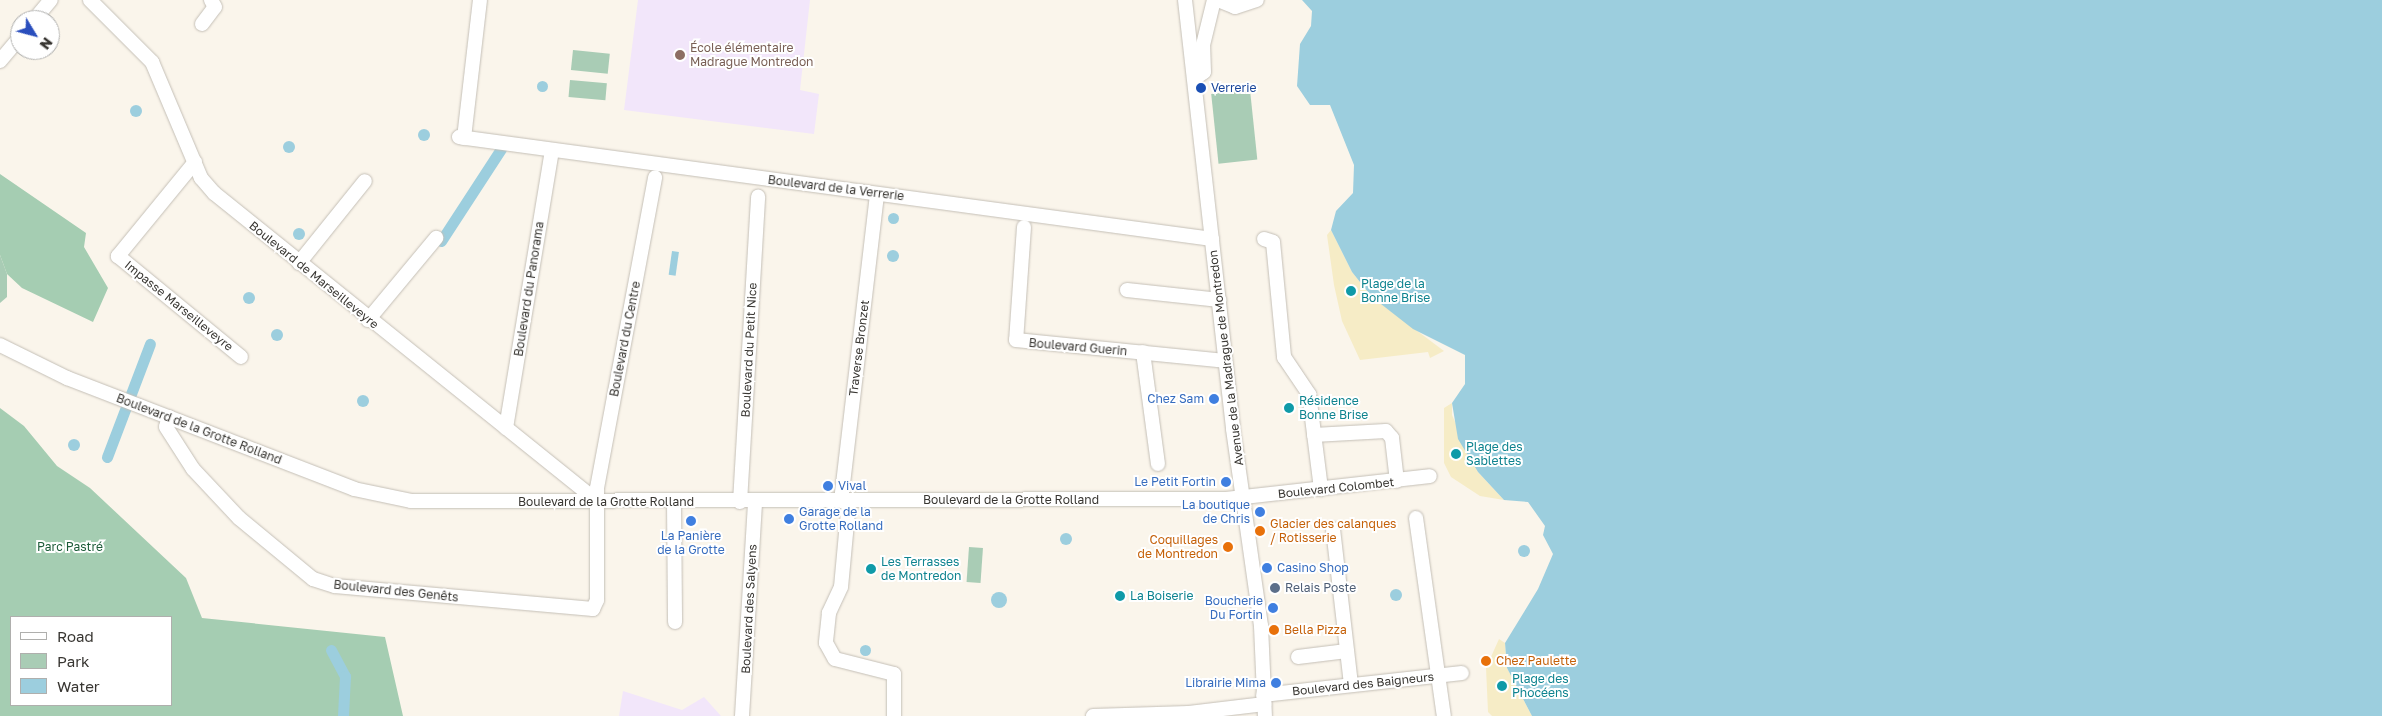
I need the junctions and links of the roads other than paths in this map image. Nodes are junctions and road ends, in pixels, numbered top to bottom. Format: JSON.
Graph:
{"nodes":[{"id":1,"x":51,"y":0,"type":"edge"},
{"id":2,"x":90,"y":0,"type":"edge"},
{"id":3,"x":211,"y":0,"type":"edge"},
{"id":4,"x":480,"y":0,"type":"edge"},
{"id":5,"x":1185,"y":0,"type":"edge"},
{"id":6,"x":1214,"y":0,"type":"edge"},
{"id":7,"x":1218,"y":0,"type":"edge"},
{"id":8,"x":1257,"y":0,"type":"edge"},
{"id":9,"x":42,"y":10,"type":"edge"},
{"id":10,"x":202,"y":24,"type":"dead end"},
{"id":11,"x":10,"y":49,"type":"edge"},
{"id":12,"x":0,"y":61,"type":"edge"},
{"id":13,"x":1194,"y":78,"type":"junction"},
{"id":14,"x":552,"y":151,"type":"junction"},
{"id":15,"x":194,"y":162,"type":"junction"},
{"id":16,"x":655,"y":177,"type":"dead end"},
{"id":17,"x":365,"y":181,"type":"dead end"},
{"id":18,"x":877,"y":194,"type":"junction"},
{"id":19,"x":758,"y":197,"type":"dead end"},
{"id":20,"x":1024,"y":227,"type":"dead end"},
{"id":21,"x":436,"y":238,"type":"dead end"},
{"id":22,"x":1212,"y":239,"type":"junction"},
{"id":23,"x":1264,"y":240,"type":"dead end"},
{"id":24,"x":299,"y":263,"type":"junction"},
{"id":25,"x":1126,"y":290,"type":"dead end"},
{"id":26,"x":1219,"y":300,"type":"junction"},
{"id":27,"x":368,"y":320,"type":"junction"},
{"id":28,"x":0,"y":345,"type":"edge"},
{"id":29,"x":1143,"y":352,"type":"junction"},
{"id":30,"x":241,"y":357,"type":"dead end"},
{"id":31,"x":1225,"y":361,"type":"junction"},
{"id":32,"x":169,"y":417,"type":"junction"},
{"id":33,"x":506,"y":428,"type":"junction"},
{"id":34,"x":1314,"y":435,"type":"junction"},
{"id":35,"x":1158,"y":464,"type":"dead end"},
{"id":36,"x":1430,"y":476,"type":"dead end"},
{"id":37,"x":1398,"y":481,"type":"junction"},
{"id":38,"x":1321,"y":489,"type":"junction"},
{"id":39,"x":1243,"y":498,"type":"junction"},
{"id":40,"x":596,"y":501,"type":"junction"},
{"id":41,"x":845,"y":501,"type":"junction"},
{"id":42,"x":674,"y":502,"type":"junction"},
{"id":43,"x":740,"y":502,"type":"junction"},
{"id":44,"x":756,"y":502,"type":"junction"},
{"id":45,"x":1416,"y":518,"type":"dead end"},
{"id":46,"x":1333,"y":529,"type":"dead end"},
{"id":47,"x":675,"y":622,"type":"dead end"},
{"id":48,"x":1347,"y":651,"type":"junction"},
{"id":49,"x":1298,"y":657,"type":"dead end"},
{"id":50,"x":1462,"y":673,"type":"dead end"},
{"id":51,"x":1437,"y":676,"type":"junction"},
{"id":52,"x":1351,"y":685,"type":"junction"},
{"id":53,"x":1264,"y":705,"type":"edge"},
{"id":54,"x":1093,"y":714,"type":"edge"},
{"id":55,"x":742,"y":716,"type":"edge"},
{"id":56,"x":894,"y":716,"type":"edge"},
{"id":57,"x":1444,"y":716,"type":"edge"}],
"edges":[{"from":1,"to":9,"type":"street"},
{"from":2,"to":15,"type":"street","name":"Boulevard de Marseilleveyre"},
{"from":3,"to":10,"type":"street"},
{"from":4,"to":14,"type":"street","name":"Boulevard de la Verrerie"},
{"from":5,"to":13,"type":"street","name":"Avenue de la Madrague de Montredon"},
{"from":6,"to":13,"type":"street"},
{"from":7,"to":8,"type":"street"},
{"from":11,"to":12,"type":"street"},
{"from":13,"to":22,"type":"street","name":"Avenue de la Madrague de Montredon"},
{"from":14,"to":18,"type":"street","name":"Boulevard de la Verrerie"},
{"from":14,"to":33,"type":"street","name":"Boulevard du Panorama"},
{"from":15,"to":24,"type":"street","name":"Boulevard de Marseilleveyre"},
{"from":15,"to":30,"type":"street","name":"Impasse Marseilleveyre"},
{"from":16,"to":40,"type":"street","name":"Boulevard du Centre"},
{"from":17,"to":24,"type":"street"},
{"from":18,"to":22,"type":"street","name":"Boulevard de la Verrerie"},
{"from":18,"to":41,"type":"street","name":"Traverse Bronzet"},
{"from":19,"to":43,"type":"street","name":"Boulevard du Petit Nice"},
{"from":20,"to":29,"type":"street","name":"Boulevard Guerin"},
{"from":21,"to":27,"type":"street"},
{"from":22,"to":26,"type":"street","name":"Avenue de la Madrague de Montredon"},
{"from":23,"to":34,"type":"street"},
{"from":24,"to":27,"type":"street","name":"Boulevard de Marseilleveyre"},
{"from":25,"to":26,"type":"street"},
{"from":26,"to":31,"type":"street","name":"Avenue de la Madrague de Montredon"},
{"from":27,"to":33,"type":"street","name":"Boulevard de Marseilleveyre"},
{"from":28,"to":32,"type":"street","name":"Boulevard de la Grotte Rolland"},
{"from":29,"to":31,"type":"street","name":"Boulevard Guerin"},
{"from":29,"to":35,"type":"street"},
{"from":31,"to":39,"type":"street","name":"Avenue de la Madrague de Montredon"},
{"from":32,"to":40,"type":"street","name":"Boulevard de la Grotte Rolland"},
{"from":32,"to":40,"type":"street","name":"Boulevard des Genêts"},
{"from":33,"to":40,"type":"street","name":"Boulevard de Marseilleveyre"},
{"from":34,"to":37,"type":"street"},
{"from":34,"to":38,"type":"street"},
{"from":36,"to":37,"type":"street","name":"Boulevard Colombet"},
{"from":37,"to":38,"type":"street","name":"Boulevard Colombet"},
{"from":38,"to":39,"type":"street","name":"Boulevard Colombet"},
{"from":39,"to":41,"type":"street","name":"Boulevard de la Grotte Rolland"},
{"from":39,"to":53,"type":"street","name":"Avenue de la Madrague de Montredon"},
{"from":40,"to":42,"type":"street","name":"Boulevard de la Grotte Rolland"},
{"from":41,"to":44,"type":"street","name":"Boulevard de la Grotte Rolland"},
{"from":41,"to":56,"type":"street","name":"Traverse Bronzet"},
{"from":42,"to":43,"type":"street","name":"Boulevard de la Grotte Rolland"},
{"from":42,"to":47,"type":"street"},
{"from":43,"to":44,"type":"street","name":"Boulevard de la Grotte Rolland"},
{"from":44,"to":55,"type":"street","name":"Boulevard des Salyens"},
{"from":45,"to":51,"type":"street"},
{"from":46,"to":48,"type":"street"},
{"from":48,"to":49,"type":"street"},
{"from":48,"to":52,"type":"street"},
{"from":50,"to":51,"type":"street","name":"Boulevard des Baigneurs"},
{"from":51,"to":52,"type":"street","name":"Boulevard des Baigneurs"},
{"from":51,"to":57,"type":"street"},
{"from":52,"to":53,"type":"street","name":"Boulevard des Baigneurs"},
{"from":53,"to":54,"type":"street","name":"Boulevard des Baigneurs"}]}
